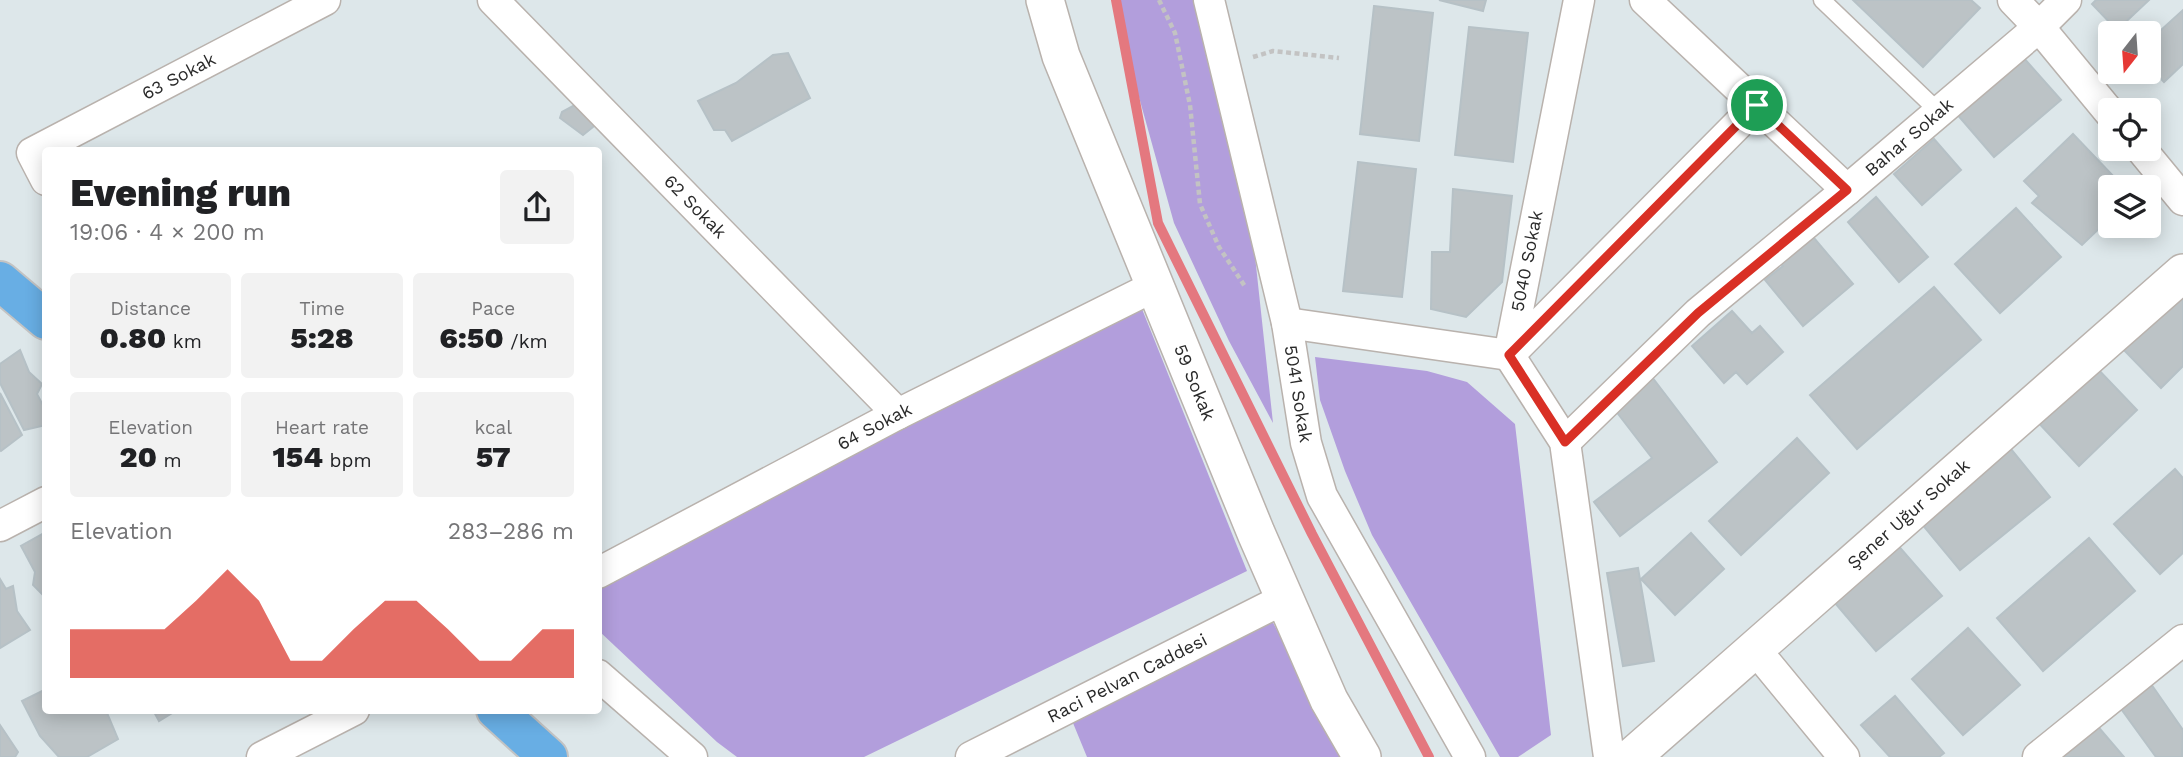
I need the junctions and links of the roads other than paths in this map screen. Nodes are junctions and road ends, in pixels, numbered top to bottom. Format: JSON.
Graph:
{"nodes":[{"id":1,"x":325,"y":0,"type":"edge"},
{"id":2,"x":493,"y":0,"type":"edge"},
{"id":3,"x":1045,"y":0,"type":"edge"},
{"id":4,"x":1209,"y":0,"type":"edge"},
{"id":5,"x":1579,"y":0,"type":"edge"},
{"id":6,"x":1645,"y":0,"type":"edge"},
{"id":7,"x":1822,"y":0,"type":"edge"},
{"id":8,"x":2013,"y":0,"type":"edge"},
{"id":9,"x":2066,"y":0,"type":"edge"},
{"id":10,"x":2039,"y":27,"type":"junction"},
{"id":11,"x":2098,"y":98,"type":"edge"},
{"id":12,"x":1757,"y":105,"type":"junction"},
{"id":13,"x":1939,"y":112,"type":"junction"},
{"id":14,"x":43,"y":147,"type":"edge"},
{"id":15,"x":42,"y":148,"type":"edge"},
{"id":16,"x":2151,"y":161,"type":"edge"},
{"id":17,"x":42,"y":172,"type":"edge"},
{"id":18,"x":1847,"y":190,"type":"junction"},
{"id":19,"x":2183,"y":200,"type":"edge"},
{"id":20,"x":2183,"y":273,"type":"edge"},
{"id":21,"x":0,"y":281,"type":"edge"},
{"id":22,"x":1155,"y":286,"type":"junction"},
{"id":23,"x":42,"y":317,"type":"edge"},
{"id":24,"x":1287,"y":323,"type":"junction"},
{"id":25,"x":1509,"y":355,"type":"junction"},
{"id":26,"x":898,"y":414,"type":"junction"},
{"id":27,"x":1565,"y":442,"type":"junction"},
{"id":28,"x":42,"y":504,"type":"edge"},
{"id":29,"x":0,"y":526,"type":"edge"},
{"id":30,"x":602,"y":571,"type":"edge"},
{"id":31,"x":1284,"y":598,"type":"junction"},
{"id":32,"x":2183,"y":640,"type":"edge"},
{"id":33,"x":1755,"y":649,"type":"junction"},
{"id":34,"x":602,"y":678,"type":"edge"},
{"id":35,"x":347,"y":714,"type":"edge"},
{"id":36,"x":500,"y":714,"type":"edge"},
{"id":37,"x":262,"y":757,"type":"edge"},
{"id":38,"x":548,"y":757,"type":"edge"},
{"id":39,"x":692,"y":757,"type":"edge"},
{"id":40,"x":971,"y":757,"type":"edge"},
{"id":41,"x":1362,"y":757,"type":"edge"},
{"id":42,"x":1470,"y":757,"type":"edge"},
{"id":43,"x":1609,"y":757,"type":"edge"},
{"id":44,"x":1632,"y":757,"type":"edge"},
{"id":45,"x":1844,"y":757,"type":"edge"},
{"id":46,"x":2038,"y":757,"type":"edge"}],
"edges":[{"from":1,"to":14,"type":"street","name":"63 Sokak"},
{"from":2,"to":26,"type":"street","name":"62 Sokak"},
{"from":3,"to":22,"type":"street","name":"59 Sokak"},
{"from":4,"to":24,"type":"street","name":"5041 Sokak"},
{"from":5,"to":25,"type":"street","name":"5040 Sokak"},
{"from":6,"to":12,"type":"street"},
{"from":7,"to":13,"type":"lane"},
{"from":8,"to":10,"type":"street"},
{"from":9,"to":10,"type":"street","name":"Bahar Sokak"},
{"from":10,"to":11,"type":"street"},
{"from":10,"to":13,"type":"street","name":"Bahar Sokak"},
{"from":12,"to":18,"type":"street"},
{"from":12,"to":25,"type":"street"},
{"from":13,"to":18,"type":"street","name":"Bahar Sokak"},
{"from":15,"to":17,"type":"street","name":"63 Sokak"},
{"from":16,"to":19,"type":"street"},
{"from":18,"to":27,"type":"street","name":"Bahar Sokak"},
{"from":20,"to":33,"type":"street","name":"Şener Uğur Sokak"},
{"from":21,"to":23,"type":"main road"},
{"from":22,"to":26,"type":"street","name":"64 Sokak"},
{"from":22,"to":31,"type":"street","name":"59 Sokak"},
{"from":24,"to":25,"type":"street"},
{"from":24,"to":42,"type":"street","name":"5041 Sokak"},
{"from":25,"to":27,"type":"street"},
{"from":26,"to":30,"type":"street","name":"64 Sokak"},
{"from":27,"to":43,"type":"street"},
{"from":28,"to":29,"type":"street"},
{"from":31,"to":40,"type":"street","name":"Raci Pelvan Caddesi"},
{"from":31,"to":41,"type":"street","name":"59 Sokak"},
{"from":32,"to":46,"type":"street"},
{"from":33,"to":44,"type":"street","name":"Şener Uğur Sokak"},
{"from":33,"to":45,"type":"street"},
{"from":34,"to":39,"type":"street"},
{"from":35,"to":37,"type":"street"},
{"from":36,"to":38,"type":"main road"}]}
